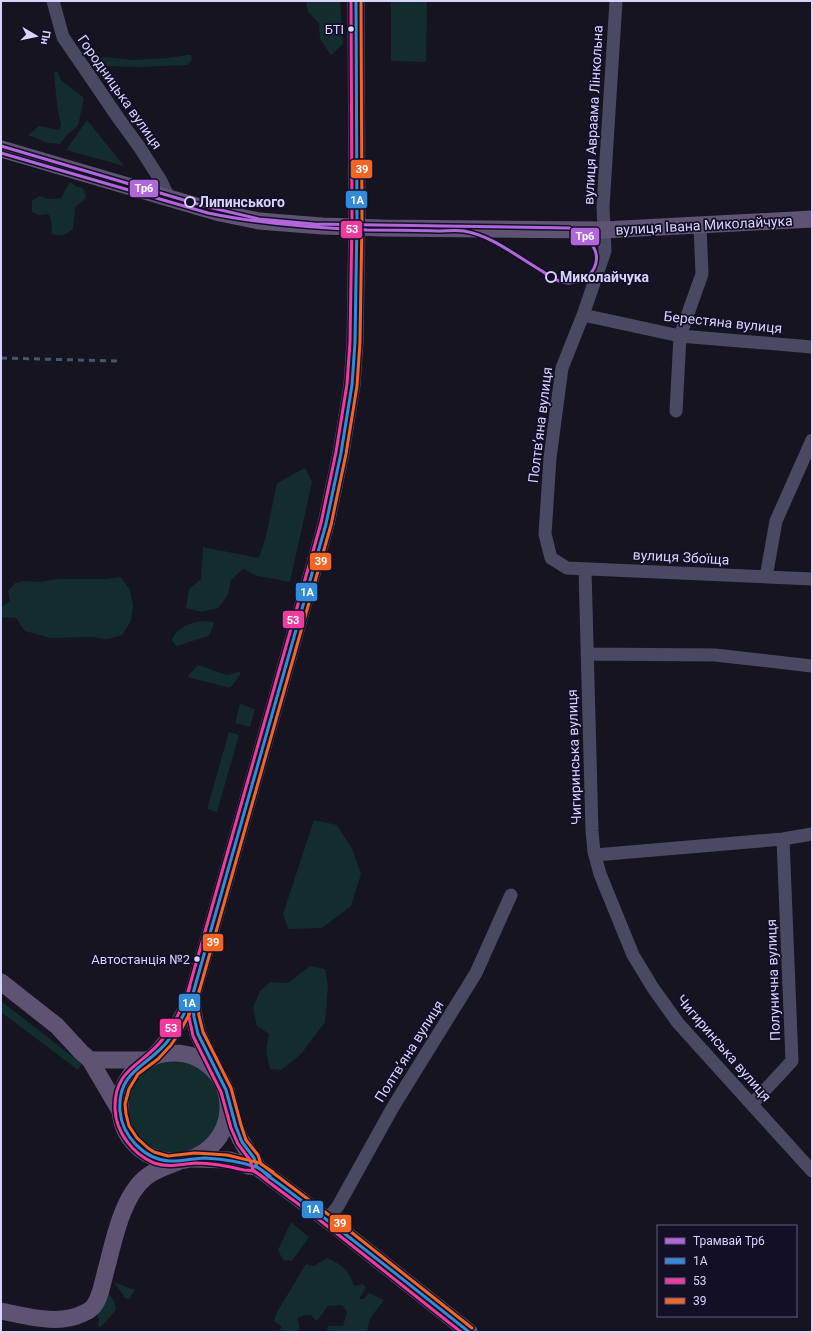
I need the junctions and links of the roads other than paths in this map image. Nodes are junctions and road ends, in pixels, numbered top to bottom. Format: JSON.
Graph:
{"nodes":[{"id":1,"x":53,"y":1,"type":"edge"},
{"id":2,"x":356,"y":1,"type":"edge"},
{"id":3,"x":616,"y":1,"type":"edge"},
{"id":4,"x":1,"y":149,"type":"edge"},
{"id":5,"x":169,"y":198,"type":"junction"},
{"id":6,"x":812,"y":219,"type":"edge"},
{"id":7,"x":700,"y":225,"type":"junction"},
{"id":8,"x":357,"y":227,"type":"junction"},
{"id":9,"x":604,"y":230,"type":"junction"},
{"id":10,"x":583,"y":315,"type":"junction"},
{"id":11,"x":680,"y":336,"type":"junction"},
{"id":12,"x":812,"y":347,"type":"edge"},
{"id":13,"x":676,"y":411,"type":"dead end"},
{"id":14,"x":812,"y":440,"type":"edge"},
{"id":15,"x":551,"y":558,"type":"joint"},
{"id":16,"x":584,"y":569,"type":"junction"},
{"id":17,"x":766,"y":577,"type":"junction"},
{"id":18,"x":812,"y":579,"type":"edge"},
{"id":19,"x":587,"y":654,"type":"junction"},
{"id":20,"x":812,"y":666,"type":"edge"},
{"id":21,"x":812,"y":834,"type":"edge"},
{"id":22,"x":783,"y":839,"type":"junction"},
{"id":23,"x":595,"y":855,"type":"junction"},
{"id":24,"x":511,"y":895,"type":"dead end"},
{"id":25,"x":1,"y":982,"type":"edge"},
{"id":26,"x":192,"y":997,"type":"junction"},
{"id":27,"x":150,"y":1059,"type":"junction"},
{"id":28,"x":90,"y":1060,"type":"junction"},
{"id":29,"x":217,"y":1074,"type":"junction"},
{"id":30,"x":226,"y":1090,"type":"junction"},
{"id":31,"x":752,"y":1104,"type":"junction"},
{"id":32,"x":120,"y":1111,"type":"junction"},
{"id":33,"x":184,"y":1160,"type":"junction"},
{"id":34,"x":257,"y":1167,"type":"junction"},
{"id":35,"x":812,"y":1171,"type":"edge"},
{"id":36,"x":327,"y":1220,"type":"junction"},
{"id":37,"x":1,"y":1310,"type":"edge"},
{"id":38,"x":469,"y":1332,"type":"edge"}],
"edges":[{"from":1,"to":5,"type":"street","name":"Городницька вулиця"},
{"from":2,"to":8,"type":"main road"},
{"from":3,"to":9,"type":"street","name":"вулиця Авраама Лінкольна"},
{"from":4,"to":5,"type":"main road","name":"вулиця Івана Миколайчука"},
{"from":5,"to":8,"type":"main road","name":"вулиця Івана Миколайчука"},
{"from":6,"to":7,"type":"main road","name":"вулиця Івана Миколайчука"},
{"from":7,"to":9,"type":"main road","name":"вулиця Івана Миколайчука"},
{"from":7,"to":11,"type":"street"},
{"from":8,"to":9,"type":"main road","name":"вулиця Івана Миколайчука"},
{"from":8,"to":26,"type":"main road"},
{"from":9,"to":10,"type":"street","name":"Полтвʼяна вулиця"},
{"from":10,"to":11,"type":"street","name":"Берестяна вулиця"},
{"from":10,"to":15,"type":"street","name":"Полтвʼяна вулиця"},
{"from":11,"to":12,"type":"street","name":"Берестяна вулиця"},
{"from":11,"to":13,"type":"street"},
{"from":14,"to":17,"type":"street"},
{"from":15,"to":16,"type":"street","name":"вулиця Збоїща"},
{"from":16,"to":17,"type":"street","name":"вулиця Збоїща"},
{"from":16,"to":19,"type":"street","name":"Чигиринська вулиця"},
{"from":17,"to":18,"type":"street","name":"вулиця Збоїща"},
{"from":19,"to":20,"type":"street"},
{"from":19,"to":23,"type":"street","name":"Чигиринська вулиця"},
{"from":21,"to":22,"type":"street"},
{"from":22,"to":23,"type":"street"},
{"from":22,"to":31,"type":"street","name":"Полунична вулиця"},
{"from":23,"to":31,"type":"street","name":"Чигиринська вулиця"},
{"from":24,"to":36,"type":"street","name":"Полтвʼяна вулиця"},
{"from":25,"to":28,"type":"main road"},
{"from":26,"to":27,"type":"main road"},
{"from":26,"to":29,"type":"main road"},
{"from":27,"to":28,"type":"main road"},
{"from":27,"to":29,"type":"main road"},
{"from":27,"to":32,"type":"main road"},
{"from":28,"to":32,"type":"main road"},
{"from":29,"to":30,"type":"main road"},
{"from":30,"to":33,"type":"main road"},
{"from":30,"to":34,"type":"main road"},
{"from":31,"to":35,"type":"street","name":"Чигиринська вулиця"},
{"from":32,"to":33,"type":"main road"},
{"from":33,"to":34,"type":"main road"},
{"from":33,"to":37,"type":"main road"},
{"from":34,"to":36,"type":"main road"},
{"from":36,"to":38,"type":"main road"}]}
